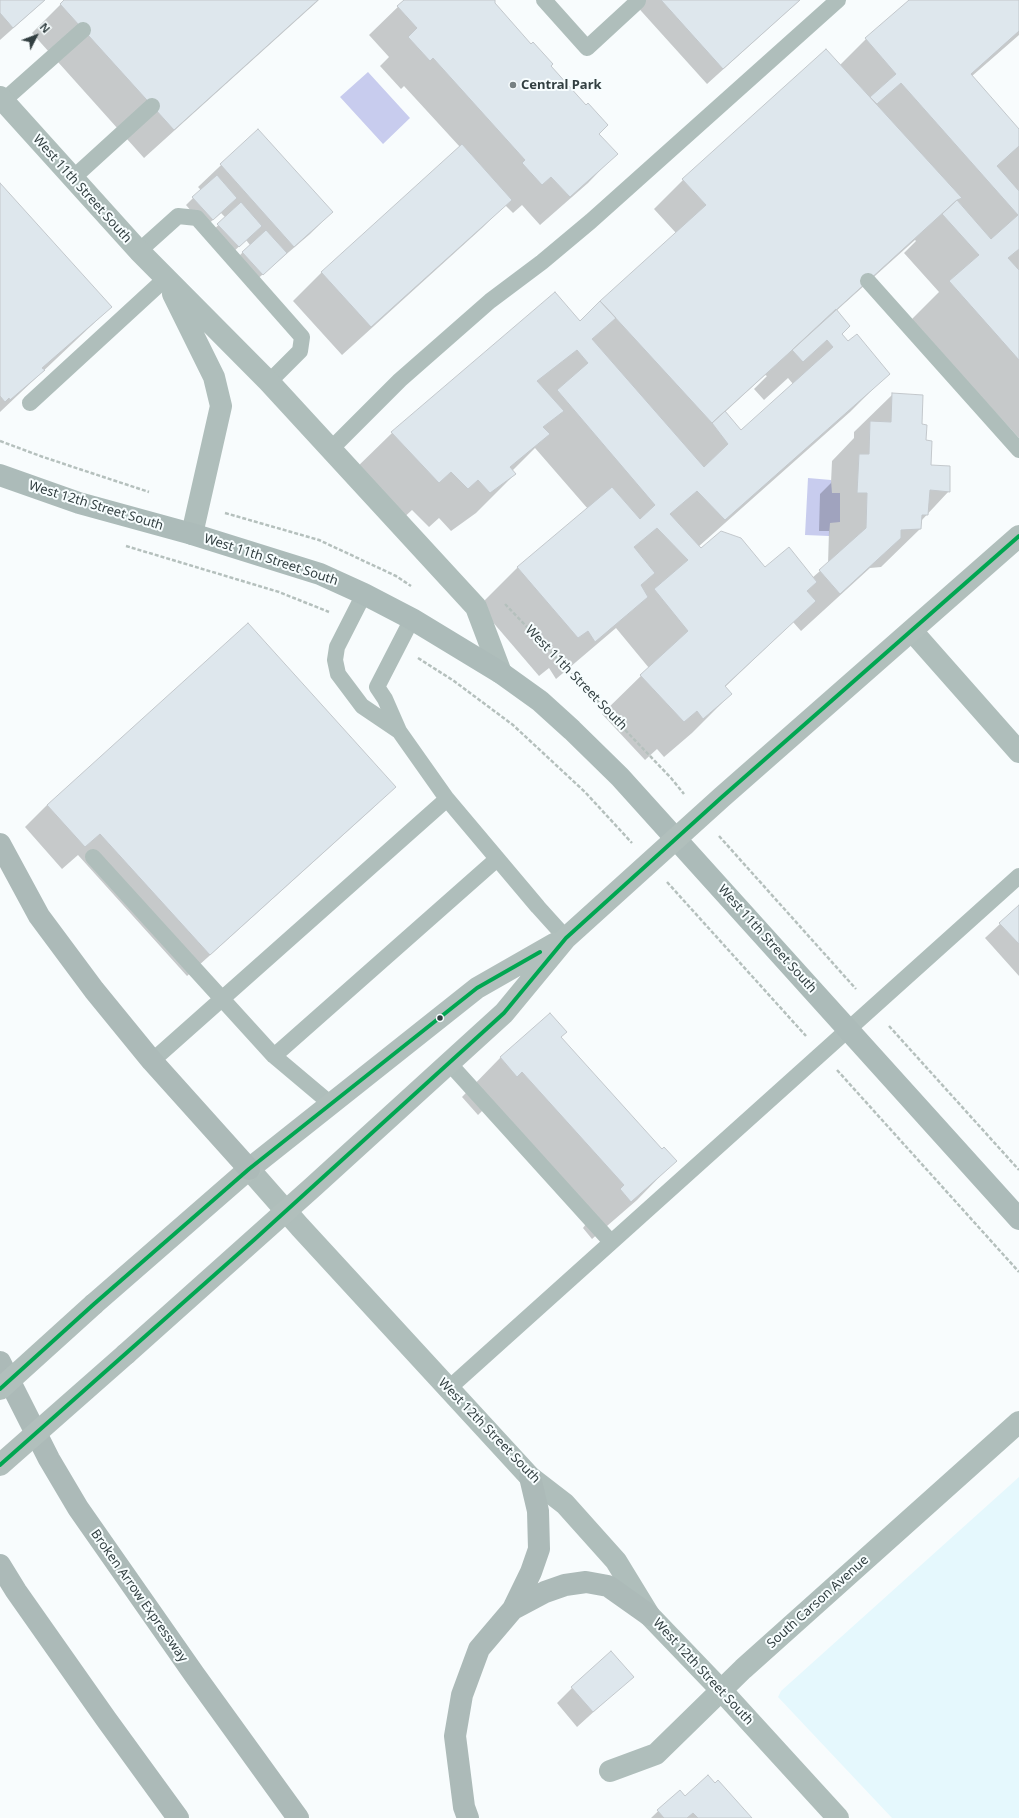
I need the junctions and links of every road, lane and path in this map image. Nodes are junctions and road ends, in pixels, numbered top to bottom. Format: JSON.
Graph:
{"nodes":[{"id":1,"x":544,"y":0,"type":"edge"},
{"id":2,"x":637,"y":0,"type":"edge"},
{"id":3,"x":838,"y":0,"type":"edge"},
{"id":4,"x":83,"y":30,"type":"dead end"},
{"id":5,"x":2,"y":99,"type":"edge"},
{"id":6,"x":152,"y":106,"type":"dead end"},
{"id":7,"x":73,"y":178,"type":"junction"},
{"id":8,"x":139,"y":251,"type":"junction"},
{"id":9,"x":166,"y":279,"type":"junction"},
{"id":10,"x":868,"y":280,"type":"dead end"},
{"id":11,"x":269,"y":382,"type":"junction"},
{"id":12,"x":30,"y":403,"type":"dead end"},
{"id":13,"x":330,"y":450,"type":"junction"},
{"id":14,"x":1019,"y":450,"type":"edge"},
{"id":15,"x":0,"y":475,"type":"edge"},
{"id":16,"x":192,"y":534,"type":"junction"},
{"id":17,"x":1019,"y":536,"type":"edge"},
{"id":18,"x":186,"y":564,"type":"dead end"},
{"id":19,"x":364,"y":594,"type":"junction"},
{"id":20,"x":503,"y":601,"type":"dead end"},
{"id":21,"x":412,"y":619,"type":"junction"},
{"id":22,"x":349,"y":622,"type":"junction"},
{"id":23,"x":912,"y":631,"type":"junction"},
{"id":24,"x":398,"y":646,"type":"junction"},
{"id":25,"x":501,"y":673,"type":"junction"},
{"id":26,"x":399,"y":731,"type":"junction"},
{"id":27,"x":1019,"y":752,"type":"edge"},
{"id":28,"x":447,"y":799,"type":"junction"},
{"id":29,"x":702,"y":815,"type":"junction"},
{"id":30,"x":677,"y":839,"type":"junction"},
{"id":31,"x":0,"y":844,"type":"edge"},
{"id":32,"x":93,"y":857,"type":"dead end"},
{"id":33,"x":497,"y":859,"type":"junction"},
{"id":34,"x":650,"y":863,"type":"junction"},
{"id":35,"x":1019,"y":876,"type":"edge"},
{"id":36,"x":566,"y":938,"type":"junction"},
{"id":37,"x":222,"y":999,"type":"junction"},
{"id":38,"x":848,"y":1029,"type":"junction"},
{"id":39,"x":274,"y":1056,"type":"junction"},
{"id":40,"x":152,"y":1061,"type":"junction"},
{"id":41,"x":449,"y":1063,"type":"junction"},
{"id":42,"x":331,"y":1104,"type":"junction"},
{"id":43,"x":249,"y":1169,"type":"junction"},
{"id":44,"x":286,"y":1212,"type":"junction"},
{"id":45,"x":1019,"y":1219,"type":"edge"},
{"id":46,"x":611,"y":1242,"type":"junction"},
{"id":47,"x":0,"y":1362,"type":"edge"},
{"id":48,"x":0,"y":1389,"type":"edge"},
{"id":49,"x":448,"y":1389,"type":"junction"},
{"id":50,"x":1019,"y":1422,"type":"edge"},
{"id":51,"x":0,"y":1465,"type":"edge"},
{"id":52,"x":530,"y":1477,"type":"junction"},
{"id":53,"x":0,"y":1565,"type":"edge"},
{"id":54,"x":512,"y":1609,"type":"junction"},
{"id":55,"x":649,"y":1615,"type":"junction"},
{"id":56,"x":721,"y":1690,"type":"junction"},
{"id":57,"x":610,"y":1771,"type":"dead end"},
{"id":58,"x":178,"y":1818,"type":"edge"},
{"id":59,"x":298,"y":1818,"type":"edge"},
{"id":60,"x":468,"y":1818,"type":"edge"},
{"id":61,"x":838,"y":1818,"type":"edge"}],
"edges":[{"from":1,"to":2,"type":"lane"},
{"from":3,"to":13,"type":"lane"},
{"from":4,"to":5,"type":"lane"},
{"from":5,"to":7,"type":"street","name":"West 11th Street South"},
{"from":6,"to":7,"type":"lane"},
{"from":7,"to":8,"type":"street","name":"West 11th Street South"},
{"from":8,"to":9,"type":"street","name":"West 11th Street South"},
{"from":8,"to":11,"type":"lane"},
{"from":9,"to":11,"type":"street","name":"West 11th Street South"},
{"from":9,"to":12,"type":"lane"},
{"from":9,"to":16,"type":"street","name":"West 11th Street South"},
{"from":10,"to":14,"type":"lane"},
{"from":11,"to":13,"type":"street","name":"West 11th Street South"},
{"from":13,"to":25,"type":"street","name":"West 11th Street South"},
{"from":15,"to":16,"type":"main road","name":"West 12th Street South"},
{"from":16,"to":19,"type":"main road","name":"West 11th Street South"},
{"from":17,"to":23,"type":"main road"},
{"from":18,"to":22,"type":"path"},
{"from":19,"to":21,"type":"main road","name":"West 11th Street South"},
{"from":19,"to":22,"type":"lane"},
{"from":20,"to":29,"type":"path","name":"West 11th Street South"},
{"from":21,"to":24,"type":"lane"},
{"from":21,"to":25,"type":"main road","name":"West 11th Street South"},
{"from":22,"to":26,"type":"lane"},
{"from":23,"to":27,"type":"street"},
{"from":23,"to":29,"type":"main road"},
{"from":24,"to":26,"type":"lane"},
{"from":24,"to":34,"type":"path"},
{"from":25,"to":30,"type":"main road","name":"West 11th Street South"},
{"from":26,"to":28,"type":"lane"},
{"from":28,"to":33,"type":"lane"},
{"from":28,"to":37,"type":"lane"},
{"from":29,"to":30,"type":"main road"},
{"from":30,"to":34,"type":"main road"},
{"from":30,"to":38,"type":"main road","name":"West 11th Street South"},
{"from":31,"to":40,"type":"highway"},
{"from":32,"to":37,"type":"lane"},
{"from":33,"to":36,"type":"lane"},
{"from":33,"to":39,"type":"lane"},
{"from":34,"to":36,"type":"main road"},
{"from":35,"to":38,"type":"lane"},
{"from":36,"to":41,"type":"main road"},
{"from":36,"to":42,"type":"main road"},
{"from":37,"to":39,"type":"lane"},
{"from":37,"to":40,"type":"lane"},
{"from":38,"to":45,"type":"main road","name":"West 11th Street South"},
{"from":38,"to":46,"type":"lane"},
{"from":39,"to":42,"type":"lane"},
{"from":40,"to":43,"type":"highway"},
{"from":41,"to":44,"type":"main road"},
{"from":41,"to":46,"type":"lane"},
{"from":42,"to":43,"type":"main road"},
{"from":43,"to":44,"type":"street","name":"West 12th Street South"},
{"from":43,"to":48,"type":"main road","bridge":true},
{"from":44,"to":49,"type":"street","name":"West 12th Street South"},
{"from":44,"to":51,"type":"main road","bridge":true},
{"from":46,"to":49,"type":"lane"},
{"from":47,"to":59,"type":"highway","name":"Broken Arrow Expressway"},
{"from":49,"to":52,"type":"street","name":"West 12th Street South"},
{"from":50,"to":56,"type":"street","name":"South Carson Avenue"},
{"from":52,"to":54,"type":"highway"},
{"from":52,"to":55,"type":"street","name":"West 12th Street South"},
{"from":53,"to":58,"type":"highway"},
{"from":54,"to":55,"type":"highway"},
{"from":54,"to":60,"type":"highway"},
{"from":55,"to":56,"type":"street","name":"West 12th Street South"},
{"from":56,"to":57,"type":"street","name":"South Carson Avenue"},
{"from":56,"to":61,"type":"street","name":"West 12th Street South"}]}
